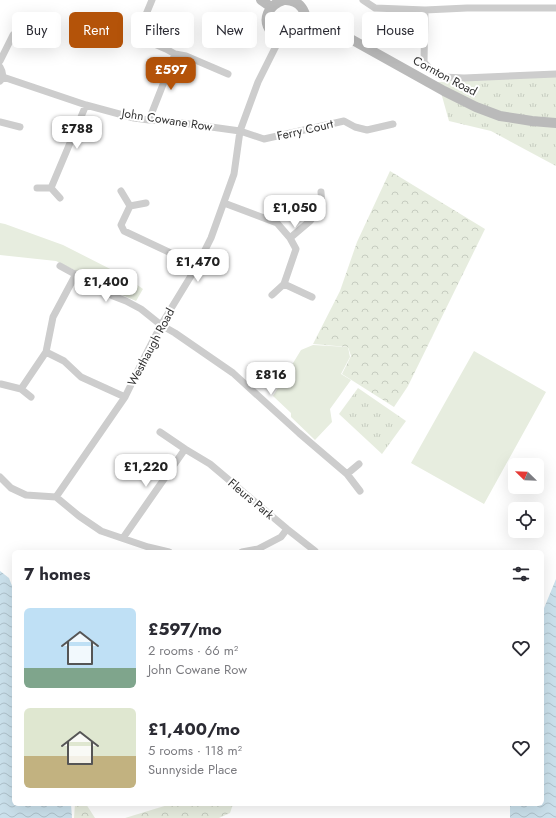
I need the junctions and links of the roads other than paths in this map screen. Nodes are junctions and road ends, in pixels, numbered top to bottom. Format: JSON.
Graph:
{"nodes":[{"id":1,"x":152,"y":0,"type":"edge"},
{"id":2,"x":261,"y":0,"type":"edge"},
{"id":3,"x":290,"y":0,"type":"edge"},
{"id":4,"x":363,"y":0,"type":"edge"},
{"id":5,"x":271,"y":7,"type":"junction"},
{"id":6,"x":556,"y":8,"type":"edge"},
{"id":7,"x":425,"y":10,"type":"junction"},
{"id":8,"x":269,"y":12,"type":"edge"},
{"id":9,"x":305,"y":12,"type":"edge"},
{"id":10,"x":12,"y":37,"type":"edge"},
{"id":11,"x":354,"y":40,"type":"edge"},
{"id":12,"x":275,"y":48,"type":"edge"},
{"id":13,"x":175,"y":54,"type":"junction"},
{"id":14,"x":0,"y":61,"type":"edge"},
{"id":15,"x":0,"y":67,"type":"edge"},
{"id":16,"x":228,"y":74,"type":"dead end"},
{"id":17,"x":556,"y":74,"type":"edge"},
{"id":18,"x":1,"y":79,"type":"edge"},
{"id":19,"x":86,"y":105,"type":"junction"},
{"id":20,"x":149,"y":120,"type":"junction"},
{"id":21,"x":0,"y":122,"type":"edge"},
{"id":22,"x":393,"y":124,"type":"dead end"},
{"id":23,"x":556,"y":124,"type":"edge"},
{"id":24,"x":20,"y":127,"type":"dead end"},
{"id":25,"x":240,"y":131,"type":"junction"},
{"id":26,"x":37,"y":188,"type":"dead end"},
{"id":27,"x":51,"y":188,"type":"junction"},
{"id":28,"x":121,"y":191,"type":"dead end"},
{"id":29,"x":321,"y":192,"type":"dead end"},
{"id":30,"x":60,"y":198,"type":"dead end"},
{"id":31,"x":146,"y":203,"type":"dead end"},
{"id":32,"x":224,"y":203,"type":"junction"},
{"id":33,"x":130,"y":206,"type":"junction"},
{"id":34,"x":290,"y":238,"type":"junction"},
{"id":35,"x":60,"y":266,"type":"dead end"},
{"id":36,"x":198,"y":266,"type":"junction"},
{"id":37,"x":76,"y":274,"type":"junction"},
{"id":38,"x":284,"y":284,"type":"junction"},
{"id":39,"x":272,"y":295,"type":"dead end"},
{"id":40,"x":312,"y":297,"type":"dead end"},
{"id":41,"x":161,"y":325,"type":"junction"},
{"id":42,"x":46,"y":352,"type":"junction"},
{"id":43,"x":1,"y":384,"type":"edge"},
{"id":44,"x":20,"y":389,"type":"junction"},
{"id":45,"x":31,"y":397,"type":"dead end"},
{"id":46,"x":125,"y":397,"type":"junction"},
{"id":47,"x":160,"y":432,"type":"dead end"},
{"id":48,"x":185,"y":449,"type":"junction"},
{"id":49,"x":359,"y":464,"type":"dead end"},
{"id":50,"x":347,"y":474,"type":"junction"},
{"id":51,"x":0,"y":477,"type":"edge"},
{"id":52,"x":360,"y":491,"type":"dead end"},
{"id":53,"x":56,"y":497,"type":"junction"},
{"id":54,"x":287,"y":529,"type":"junction"},
{"id":55,"x":123,"y":538,"type":"junction"},
{"id":56,"x":161,"y":550,"type":"edge"},
{"id":57,"x":258,"y":550,"type":"edge"},
{"id":58,"x":315,"y":550,"type":"edge"}],
"edges":[{"from":1,"to":13,"type":"street"},
{"from":2,"to":5,"type":"main road"},
{"from":3,"to":5,"type":"main road"},
{"from":3,"to":9,"type":"main road"},
{"from":4,"to":7,"type":"street"},
{"from":5,"to":8,"type":"main road"},
{"from":6,"to":7,"type":"street"},
{"from":7,"to":17,"type":"street"},
{"from":10,"to":14,"type":"street"},
{"from":11,"to":23,"type":"main road","name":"Cornton Road"},
{"from":12,"to":25,"type":"street","name":"Westhaugh Road"},
{"from":13,"to":16,"type":"street"},
{"from":13,"to":20,"type":"street"},
{"from":15,"to":18,"type":"street"},
{"from":18,"to":19,"type":"street","name":"John Cowane Row"},
{"from":19,"to":20,"type":"street","name":"John Cowane Row"},
{"from":19,"to":27,"type":"street"},
{"from":20,"to":25,"type":"street","name":"John Cowane Row"},
{"from":21,"to":24,"type":"street"},
{"from":22,"to":25,"type":"street","name":"Ferry Court"},
{"from":25,"to":32,"type":"street","name":"Westhaugh Road"},
{"from":26,"to":27,"type":"street"},
{"from":27,"to":30,"type":"street"},
{"from":28,"to":33,"type":"street"},
{"from":29,"to":34,"type":"street"},
{"from":31,"to":33,"type":"street"},
{"from":32,"to":34,"type":"street"},
{"from":32,"to":36,"type":"street","name":"Westhaugh Road"},
{"from":33,"to":36,"type":"street"},
{"from":34,"to":38,"type":"street"},
{"from":35,"to":37,"type":"street"},
{"from":36,"to":41,"type":"street","name":"Westhaugh Road"},
{"from":37,"to":41,"type":"street"},
{"from":37,"to":42,"type":"street"},
{"from":38,"to":39,"type":"street"},
{"from":38,"to":40,"type":"street"},
{"from":41,"to":46,"type":"street","name":"Westhaugh Road"},
{"from":41,"to":50,"type":"street"},
{"from":42,"to":44,"type":"street"},
{"from":42,"to":46,"type":"street"},
{"from":43,"to":44,"type":"street"},
{"from":44,"to":45,"type":"street"},
{"from":46,"to":53,"type":"street","name":"Westhaugh Road"},
{"from":47,"to":48,"type":"street","name":"Fleurs Park"},
{"from":48,"to":54,"type":"street","name":"Fleurs Park"},
{"from":48,"to":55,"type":"street"},
{"from":49,"to":50,"type":"street"},
{"from":50,"to":52,"type":"street"},
{"from":51,"to":53,"type":"street"},
{"from":53,"to":55,"type":"street"},
{"from":54,"to":57,"type":"street"},
{"from":54,"to":58,"type":"street","name":"Fleurs Park"},
{"from":55,"to":56,"type":"street"}]}
